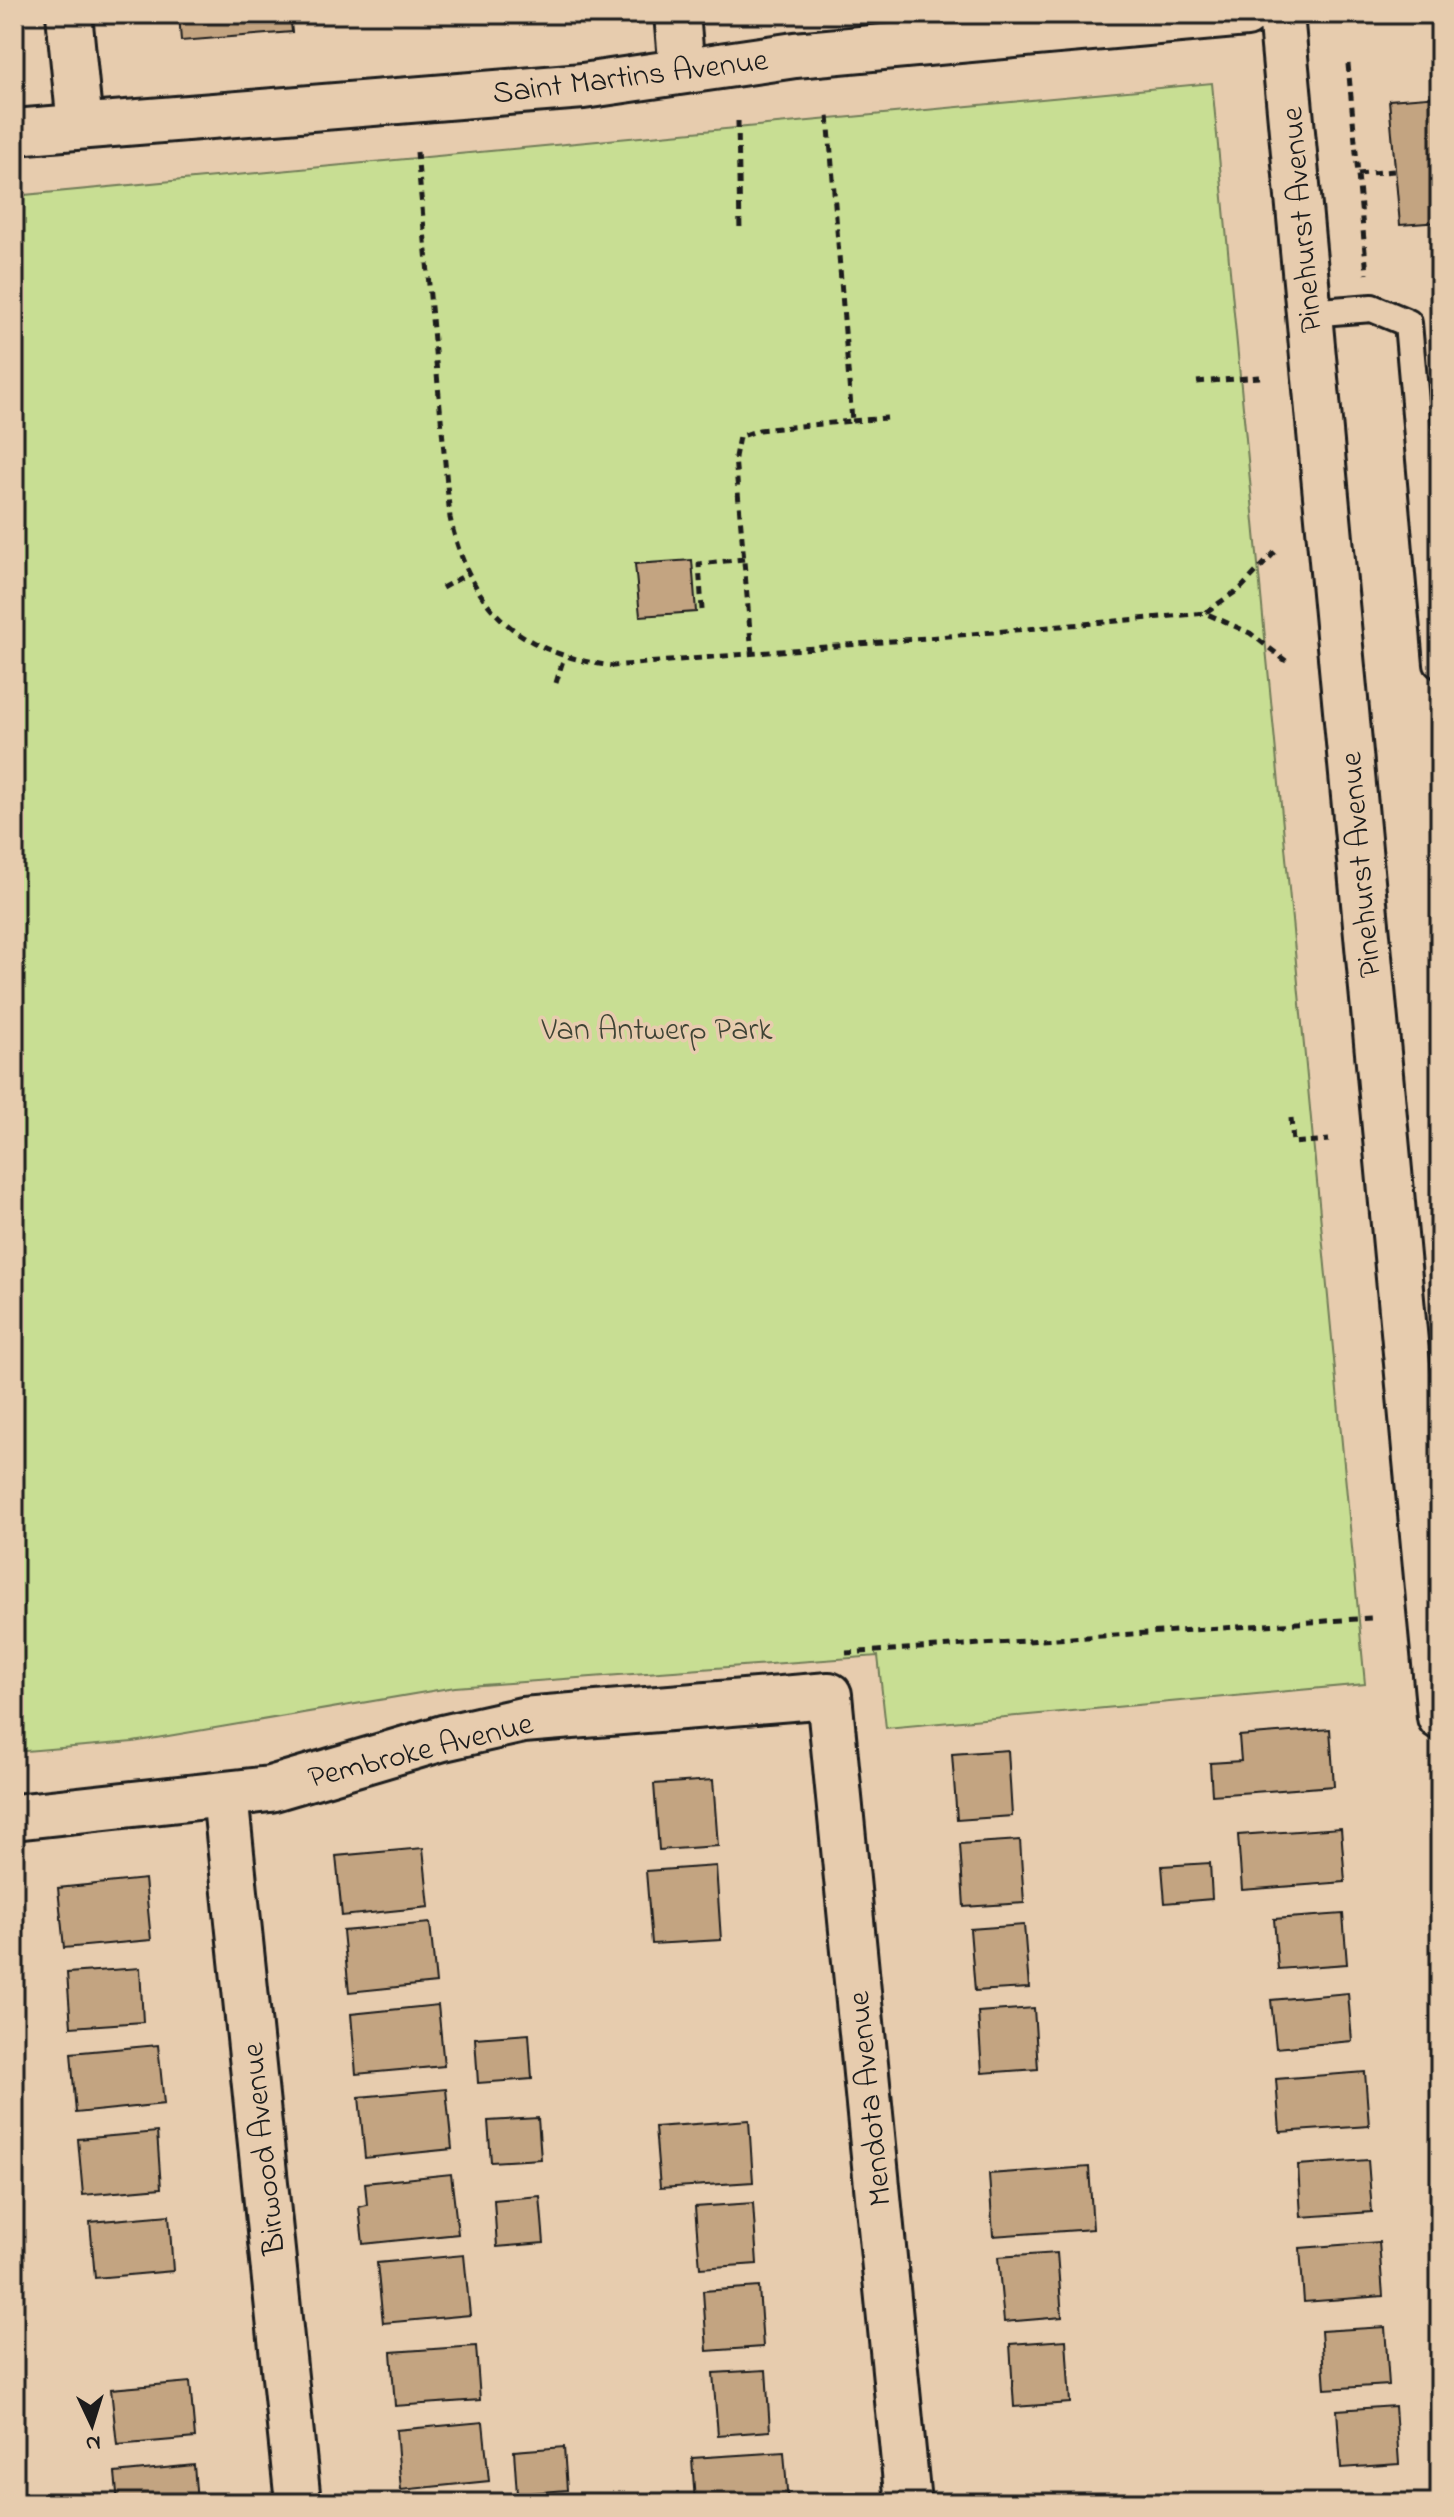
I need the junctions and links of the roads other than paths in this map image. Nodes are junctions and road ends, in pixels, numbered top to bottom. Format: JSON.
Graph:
{"nodes":[{"id":1,"x":69,"y":14,"type":"edge"},
{"id":2,"x":677,"y":14,"type":"edge"},
{"id":3,"x":1246,"y":14,"type":"edge"},
{"id":4,"x":1281,"y":14,"type":"edge"},
{"id":5,"x":682,"y":71,"type":"junction"},
{"id":6,"x":80,"y":126,"type":"junction"},
{"id":7,"x":14,"y":132,"type":"edge"},
{"id":8,"x":1308,"y":313,"type":"junction"},
{"id":9,"x":1438,"y":664,"type":"edge"},
{"id":10,"x":1423,"y":1368,"type":"edge"},
{"id":11,"x":829,"y":1695,"type":"joint"},
{"id":12,"x":1440,"y":1717,"type":"edge"},
{"id":13,"x":225,"y":1795,"type":"junction"},
{"id":14,"x":14,"y":1817,"type":"edge"},
{"id":15,"x":298,"y":2503,"type":"edge"},
{"id":16,"x":908,"y":2503,"type":"edge"}],
"edges":[{"from":1,"to":6,"type":"street"},
{"from":2,"to":5,"type":"street"},
{"from":3,"to":5,"type":"street","name":"Saint Martins Avenue"},
{"from":4,"to":8,"type":"street","name":"Pinehurst Avenue"},
{"from":5,"to":6,"type":"street","name":"Saint Martins Avenue"},
{"from":6,"to":7,"type":"street","name":"Saint Martins Avenue"},
{"from":8,"to":9,"type":"lane"},
{"from":8,"to":10,"type":"street","name":"Pinehurst Avenue"},
{"from":10,"to":12,"type":"street","name":"Pinehurst Avenue"},
{"from":11,"to":13,"type":"street","name":"Pembroke Avenue"},
{"from":11,"to":16,"type":"street","name":"Mendota Avenue"},
{"from":13,"to":14,"type":"street","name":"Pembroke Avenue"},
{"from":13,"to":15,"type":"street","name":"Birwood Avenue"}]}
